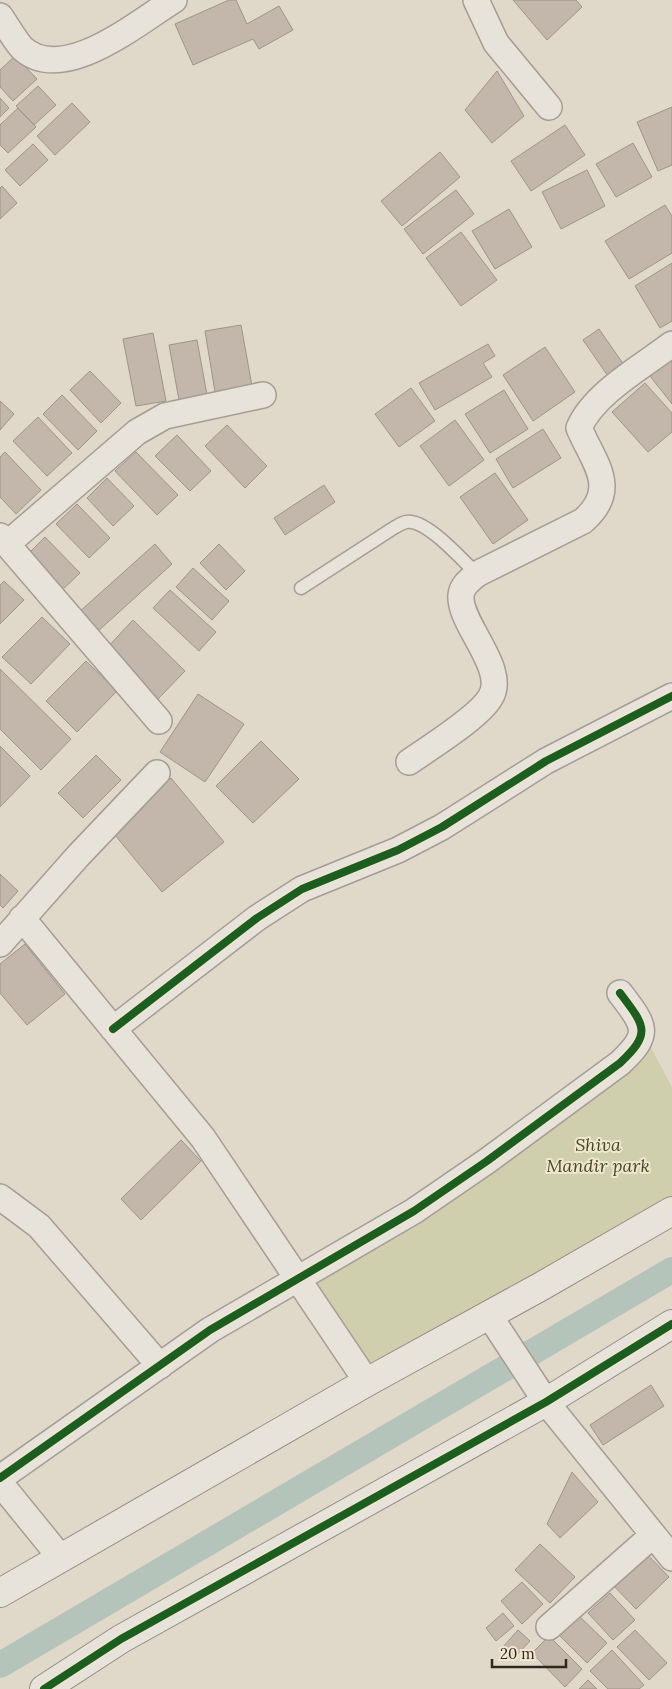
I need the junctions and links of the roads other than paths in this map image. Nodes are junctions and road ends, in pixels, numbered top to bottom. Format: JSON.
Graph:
{"nodes":[{"id":1,"x":174,"y":0,"type":"edge"},
{"id":2,"x":476,"y":0,"type":"edge"},
{"id":3,"x":0,"y":16,"type":"edge"},
{"id":4,"x":549,"y":107,"type":"dead end"},
{"id":5,"x":672,"y":344,"type":"edge"},
{"id":6,"x":263,"y":395,"type":"dead end"},
{"id":7,"x":4,"y":540,"type":"edge"},
{"id":8,"x":477,"y":574,"type":"junction"},
{"id":9,"x":301,"y":588,"type":"dead end"},
{"id":10,"x":672,"y":696,"type":"edge"},
{"id":11,"x":159,"y":721,"type":"dead end"},
{"id":12,"x":409,"y":762,"type":"dead end"},
{"id":13,"x":157,"y":773,"type":"dead end"},
{"id":14,"x":22,"y":918,"type":"junction"},
{"id":15,"x":0,"y":944,"type":"edge"},
{"id":16,"x":620,"y":993,"type":"dead end"},
{"id":17,"x":113,"y":1029,"type":"junction"},
{"id":18,"x":0,"y":1197,"type":"edge"},
{"id":19,"x":672,"y":1211,"type":"edge"},
{"id":20,"x":298,"y":1277,"type":"junction"},
{"id":21,"x":490,"y":1316,"type":"junction"},
{"id":22,"x":672,"y":1324,"type":"edge"},
{"id":23,"x":160,"y":1366,"type":"junction"},
{"id":24,"x":367,"y":1382,"type":"junction"},
{"id":25,"x":546,"y":1401,"type":"junction"},
{"id":26,"x":0,"y":1478,"type":"edge"},
{"id":27,"x":0,"y":1483,"type":"edge"},
{"id":28,"x":653,"y":1535,"type":"junction"},
{"id":29,"x":61,"y":1558,"type":"junction"},
{"id":30,"x":672,"y":1558,"type":"edge"},
{"id":31,"x":0,"y":1593,"type":"edge"},
{"id":32,"x":549,"y":1627,"type":"dead end"},
{"id":33,"x":44,"y":1689,"type":"edge"}],
"edges":[{"from":1,"to":3,"type":"street"},
{"from":2,"to":4,"type":"street"},
{"from":5,"to":8,"type":"street"},
{"from":6,"to":7,"type":"street"},
{"from":7,"to":11,"type":"street"},
{"from":8,"to":9,"type":"lane"},
{"from":8,"to":12,"type":"street"},
{"from":10,"to":17,"type":"street"},
{"from":13,"to":14,"type":"street"},
{"from":14,"to":15,"type":"street"},
{"from":14,"to":17,"type":"street"},
{"from":16,"to":20,"type":"street"},
{"from":17,"to":20,"type":"street"},
{"from":18,"to":23,"type":"street"},
{"from":19,"to":21,"type":"street"},
{"from":20,"to":23,"type":"street"},
{"from":20,"to":24,"type":"street"},
{"from":21,"to":24,"type":"street"},
{"from":21,"to":25,"type":"street"},
{"from":22,"to":25,"type":"street"},
{"from":23,"to":26,"type":"street"},
{"from":24,"to":29,"type":"street"},
{"from":25,"to":28,"type":"street"},
{"from":25,"to":33,"type":"street"},
{"from":27,"to":29,"type":"street"},
{"from":28,"to":30,"type":"street"},
{"from":28,"to":32,"type":"street"},
{"from":29,"to":31,"type":"street"}]}
